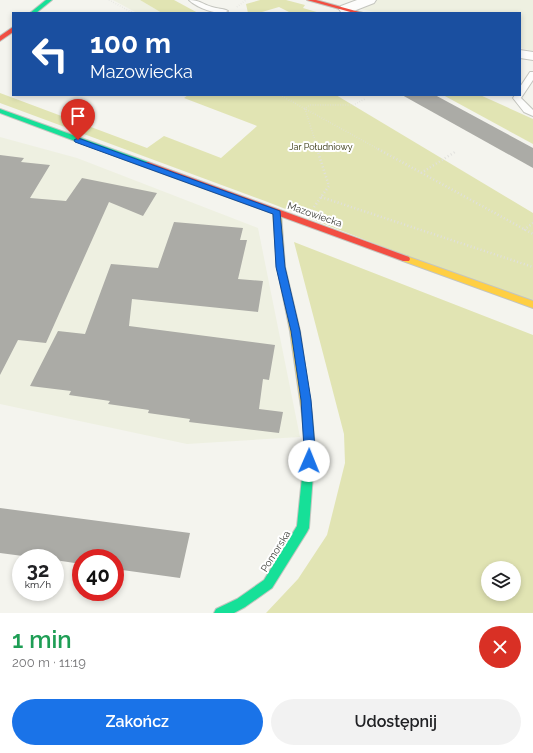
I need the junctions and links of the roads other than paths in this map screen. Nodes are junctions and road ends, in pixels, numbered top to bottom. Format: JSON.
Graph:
{"nodes":[{"id":1,"x":49,"y":0,"type":"edge"},
{"id":2,"x":193,"y":0,"type":"edge"},
{"id":3,"x":310,"y":0,"type":"edge"},
{"id":4,"x":369,"y":0,"type":"edge"},
{"id":5,"x":346,"y":9,"type":"junction"},
{"id":6,"x":224,"y":11,"type":"dead end"},
{"id":7,"x":34,"y":12,"type":"edge"},
{"id":8,"x":356,"y":12,"type":"edge"},
{"id":9,"x":12,"y":30,"type":"edge"},
{"id":10,"x":0,"y":39,"type":"edge"},
{"id":11,"x":521,"y":54,"type":"edge"},
{"id":12,"x":533,"y":56,"type":"edge"},
{"id":13,"x":533,"y":74,"type":"edge"},
{"id":14,"x":521,"y":91,"type":"edge"},
{"id":15,"x":518,"y":96,"type":"edge"},
{"id":16,"x":0,"y":111,"type":"edge"},
{"id":17,"x":533,"y":113,"type":"edge"},
{"id":18,"x":277,"y":213,"type":"junction"},
{"id":19,"x":533,"y":305,"type":"edge"},
{"id":20,"x":220,"y":613,"type":"edge"}],
"edges":[{"from":1,"to":7,"type":"street"},
{"from":2,"to":6,"type":"lane"},
{"from":3,"to":5,"type":"street"},
{"from":4,"to":5,"type":"street"},
{"from":5,"to":8,"type":"street"},
{"from":9,"to":10,"type":"street"},
{"from":11,"to":12,"type":"street"},
{"from":13,"to":14,"type":"lane"},
{"from":15,"to":17,"type":"lane"},
{"from":16,"to":18,"type":"street","name":"Mazowiecka"},
{"from":18,"to":19,"type":"street","name":"Mazowiecka"},
{"from":18,"to":20,"type":"street","name":"Pomorska"}]}
